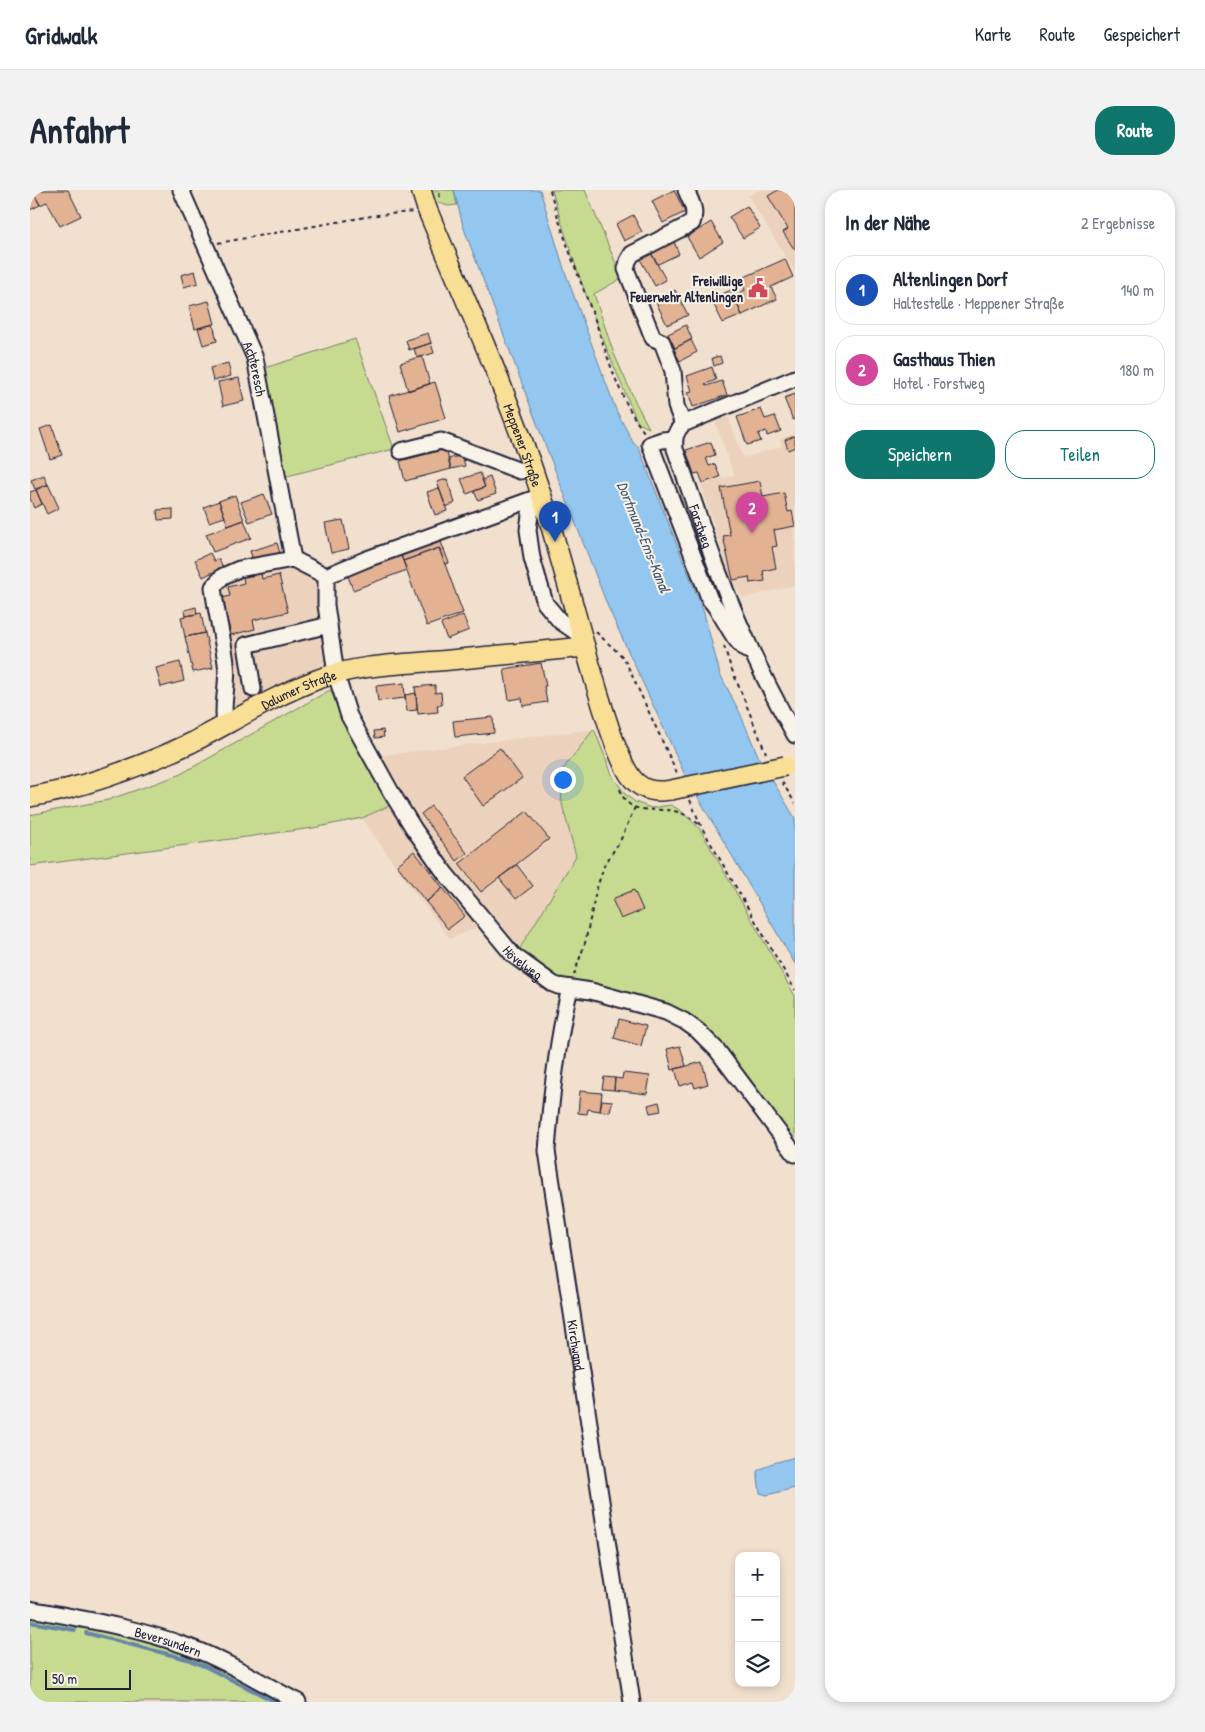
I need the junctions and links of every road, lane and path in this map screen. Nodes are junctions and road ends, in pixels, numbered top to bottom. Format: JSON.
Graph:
{"nodes":[{"id":1,"x":181,"y":190,"type":"edge"},
{"id":2,"x":420,"y":190,"type":"edge"},
{"id":3,"x":550,"y":190,"type":"edge"},
{"id":4,"x":686,"y":190,"type":"edge"},
{"id":5,"x":427,"y":209,"type":"junction"},
{"id":6,"x":205,"y":245,"type":"junction"},
{"id":7,"x":795,"y":378,"type":"edge"},
{"id":8,"x":683,"y":424,"type":"junction"},
{"id":9,"x":674,"y":439,"type":"junction"},
{"id":10,"x":650,"y":444,"type":"junction"},
{"id":11,"x":401,"y":450,"type":"dead end"},
{"id":12,"x":532,"y":469,"type":"junction"},
{"id":13,"x":537,"y":498,"type":"junction"},
{"id":14,"x":293,"y":559,"type":"junction"},
{"id":15,"x":326,"y":576,"type":"junction"},
{"id":16,"x":329,"y":625,"type":"junction"},
{"id":17,"x":583,"y":642,"type":"junction"},
{"id":18,"x":724,"y":646,"type":"dead end"},
{"id":19,"x":755,"y":657,"type":"junction"},
{"id":20,"x":336,"y":674,"type":"junction"},
{"id":21,"x":253,"y":689,"type":"dead end"},
{"id":22,"x":225,"y":724,"type":"junction"},
{"id":23,"x":795,"y":735,"type":"edge"},
{"id":24,"x":782,"y":766,"type":"edge"},
{"id":25,"x":621,"y":783,"type":"dead end"},
{"id":26,"x":795,"y":796,"type":"edge"},
{"id":27,"x":30,"y":797,"type":"edge"},
{"id":28,"x":792,"y":798,"type":"junction"},
{"id":29,"x":795,"y":803,"type":"edge"},
{"id":30,"x":635,"y":808,"type":"junction"},
{"id":31,"x":702,"y":828,"type":"dead end"},
{"id":32,"x":570,"y":988,"type":"junction"},
{"id":33,"x":795,"y":1154,"type":"edge"},
{"id":34,"x":30,"y":1609,"type":"edge"},
{"id":35,"x":298,"y":1702,"type":"edge"},
{"id":36,"x":632,"y":1702,"type":"edge"}],
"edges":[{"from":1,"to":6,"type":"street","name":"Achteresch"},
{"from":2,"to":5,"type":"main road","name":"Meppener Straße"},
{"from":3,"to":10,"type":"path"},
{"from":4,"to":8,"type":"street"},
{"from":5,"to":6,"type":"path"},
{"from":5,"to":12,"type":"main road","name":"Meppener Straße"},
{"from":6,"to":14,"type":"street","name":"Achteresch"},
{"from":7,"to":8,"type":"street"},
{"from":8,"to":9,"type":"street"},
{"from":9,"to":10,"type":"street"},
{"from":9,"to":19,"type":"street","name":"Forstweg"},
{"from":10,"to":19,"type":"street"},
{"from":11,"to":12,"type":"street"},
{"from":12,"to":13,"type":"main road","name":"Meppener Straße"},
{"from":13,"to":15,"type":"street"},
{"from":13,"to":17,"type":"main road","name":"Meppener Straße"},
{"from":13,"to":17,"type":"street"},
{"from":14,"to":15,"type":"street"},
{"from":14,"to":22,"type":"street"},
{"from":15,"to":16,"type":"street","name":"Hövelweg"},
{"from":16,"to":20,"type":"street","name":"Hövelweg"},
{"from":16,"to":21,"type":"street"},
{"from":17,"to":20,"type":"main road","name":"Dalumer Straße"},
{"from":17,"to":24,"type":"main road","name":"Meppener Straße","bridge":true},
{"from":18,"to":24,"type":"path"},
{"from":19,"to":23,"type":"street","name":"Forstweg"},
{"from":20,"to":22,"type":"main road","name":"Dalumer Straße"},
{"from":20,"to":32,"type":"street","name":"Hövelweg"},
{"from":22,"to":27,"type":"main road","name":"Dalumer Straße"},
{"from":24,"to":28,"type":"path"},
{"from":25,"to":30,"type":"path"},
{"from":26,"to":28,"type":"path"},
{"from":28,"to":29,"type":"path"},
{"from":30,"to":31,"type":"path"},
{"from":30,"to":32,"type":"path"},
{"from":32,"to":33,"type":"street","name":"Hövelweg"},
{"from":32,"to":36,"type":"street","name":"Kirchwand"},
{"from":34,"to":35,"type":"street","name":"Beversundern"}]}
